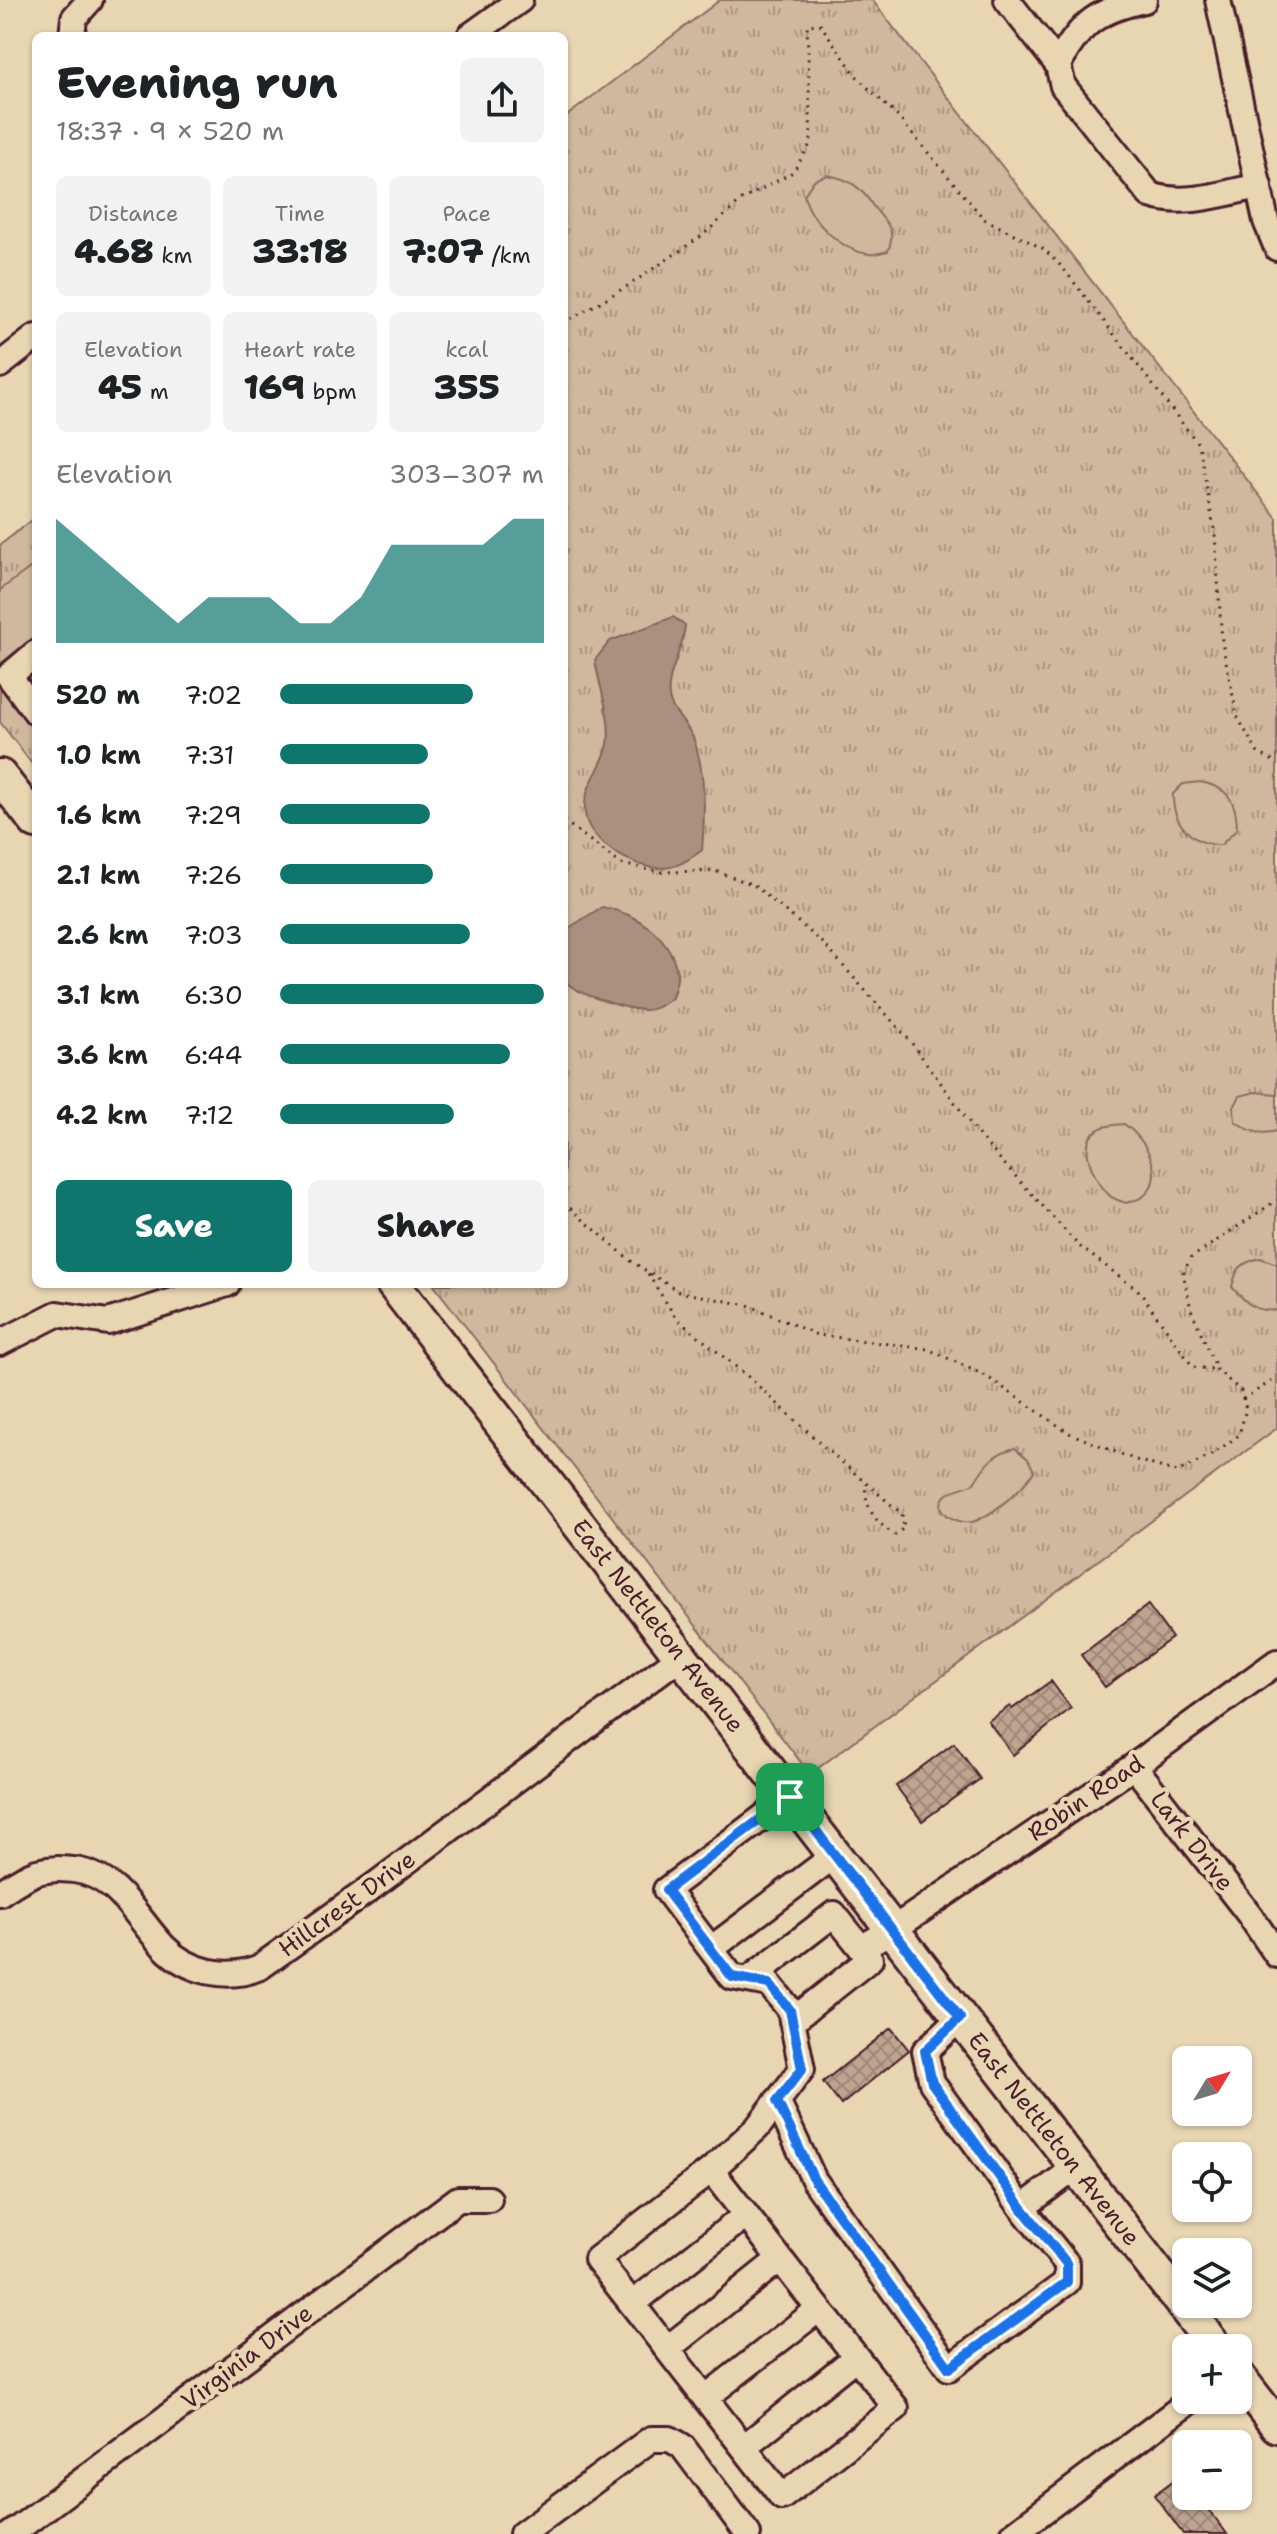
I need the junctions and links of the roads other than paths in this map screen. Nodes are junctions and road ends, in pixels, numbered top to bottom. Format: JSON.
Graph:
{"nodes":[{"id":1,"x":90,"y":0,"type":"edge"},
{"id":2,"x":520,"y":0,"type":"edge"},
{"id":3,"x":1007,"y":0,"type":"edge"},
{"id":4,"x":1144,"y":0,"type":"edge"},
{"id":5,"x":1218,"y":0,"type":"edge"},
{"id":6,"x":72,"y":32,"type":"edge"},
{"id":7,"x":476,"y":32,"type":"edge"},
{"id":8,"x":1058,"y":65,"type":"junction"},
{"id":9,"x":1259,"y":186,"type":"junction"},
{"id":10,"x":1277,"y":248,"type":"edge"},
{"id":11,"x":32,"y":340,"type":"edge"},
{"id":12,"x":0,"y":365,"type":"edge"},
{"id":13,"x":32,"y":656,"type":"edge"},
{"id":14,"x":32,"y":707,"type":"edge"},
{"id":15,"x":0,"y":776,"type":"edge"},
{"id":16,"x":32,"y":809,"type":"edge"},
{"id":17,"x":214,"y":1288,"type":"edge"},
{"id":18,"x":396,"y":1288,"type":"edge"},
{"id":19,"x":0,"y":1343,"type":"edge"},
{"id":20,"x":681,"y":1656,"type":"junction"},
{"id":21,"x":1277,"y":1662,"type":"edge"},
{"id":22,"x":1134,"y":1766,"type":"junction"},
{"id":23,"x":790,"y":1797,"type":"junction"},
{"id":24,"x":835,"y":1855,"type":"junction"},
{"id":25,"x":0,"y":1893,"type":"edge"},
{"id":26,"x":892,"y":1930,"type":"junction"},
{"id":27,"x":861,"y":1948,"type":"junction"},
{"id":28,"x":711,"y":1949,"type":"junction"},
{"id":29,"x":1277,"y":1955,"type":"edge"},
{"id":30,"x":748,"y":1980,"type":"junction"},
{"id":31,"x":960,"y":2018,"type":"junction"},
{"id":32,"x":792,"y":2021,"type":"junction"},
{"id":33,"x":777,"y":2101,"type":"junction"},
{"id":34,"x":1076,"y":2167,"type":"junction"},
{"id":35,"x":711,"y":2170,"type":"junction"},
{"id":36,"x":489,"y":2199,"type":"dead end"},
{"id":37,"x":1022,"y":2208,"type":"junction"},
{"id":38,"x":746,"y":2215,"type":"junction"},
{"id":39,"x":780,"y":2259,"type":"junction"},
{"id":40,"x":632,"y":2304,"type":"junction"},
{"id":41,"x":819,"y":2309,"type":"junction"},
{"id":42,"x":1205,"y":2334,"type":"edge"},
{"id":43,"x":667,"y":2349,"type":"junction"},
{"id":44,"x":856,"y":2357,"type":"junction"},
{"id":45,"x":1252,"y":2394,"type":"edge"},
{"id":46,"x":705,"y":2398,"type":"junction"},
{"id":47,"x":1172,"y":2414,"type":"edge"},
{"id":48,"x":1277,"y":2426,"type":"edge"},
{"id":49,"x":744,"y":2447,"type":"junction"},
{"id":50,"x":11,"y":2534,"type":"edge"},
{"id":51,"x":522,"y":2534,"type":"edge"},
{"id":52,"x":748,"y":2534,"type":"edge"},
{"id":53,"x":1013,"y":2534,"type":"edge"}],
"edges":[{"from":1,"to":6,"type":"street"},
{"from":2,"to":7,"type":"street"},
{"from":3,"to":8,"type":"street"},
{"from":4,"to":8,"type":"street"},
{"from":5,"to":9,"type":"street"},
{"from":8,"to":9,"type":"street"},
{"from":9,"to":10,"type":"street"},
{"from":11,"to":12,"type":"street"},
{"from":13,"to":14,"type":"street"},
{"from":15,"to":16,"type":"main road"},
{"from":17,"to":19,"type":"street"},
{"from":18,"to":20,"type":"main road","name":"East Nettleton Avenue"},
{"from":20,"to":23,"type":"main road","name":"East Nettleton Avenue"},
{"from":20,"to":25,"type":"street","name":"Hillcrest Drive"},
{"from":21,"to":22,"type":"street","name":"Robin Road"},
{"from":22,"to":26,"type":"street","name":"Robin Road"},
{"from":22,"to":29,"type":"street","name":"Lark Drive"},
{"from":23,"to":24,"type":"main road","name":"East Nettleton Avenue"},
{"from":23,"to":28,"type":"street"},
{"from":24,"to":26,"type":"main road","name":"East Nettleton Avenue"},
{"from":24,"to":28,"type":"street"},
{"from":26,"to":27,"type":"street","name":"Robin Road"},
{"from":26,"to":31,"type":"main road","name":"East Nettleton Avenue"},
{"from":27,"to":30,"type":"street"},
{"from":27,"to":32,"type":"street"},
{"from":28,"to":30,"type":"street"},
{"from":30,"to":32,"type":"street"},
{"from":31,"to":34,"type":"main road","name":"East Nettleton Avenue"},
{"from":31,"to":37,"type":"street"},
{"from":32,"to":33,"type":"street"},
{"from":33,"to":35,"type":"street"},
{"from":33,"to":37,"type":"street"},
{"from":34,"to":37,"type":"street"},
{"from":34,"to":42,"type":"main road","name":"East Nettleton Avenue"},
{"from":35,"to":38,"type":"street"},
{"from":35,"to":40,"type":"street"},
{"from":36,"to":50,"type":"street","name":"Virginia Drive"},
{"from":38,"to":39,"type":"street"},
{"from":38,"to":40,"type":"street"},
{"from":39,"to":41,"type":"street"},
{"from":39,"to":43,"type":"street"},
{"from":40,"to":43,"type":"street"},
{"from":41,"to":44,"type":"street"},
{"from":41,"to":46,"type":"street"},
{"from":43,"to":46,"type":"street"},
{"from":44,"to":49,"type":"street"},
{"from":44,"to":49,"type":"street"},
{"from":45,"to":48,"type":"main road"},
{"from":46,"to":49,"type":"street"},
{"from":47,"to":53,"type":"street"},
{"from":51,"to":52,"type":"street"}]}
